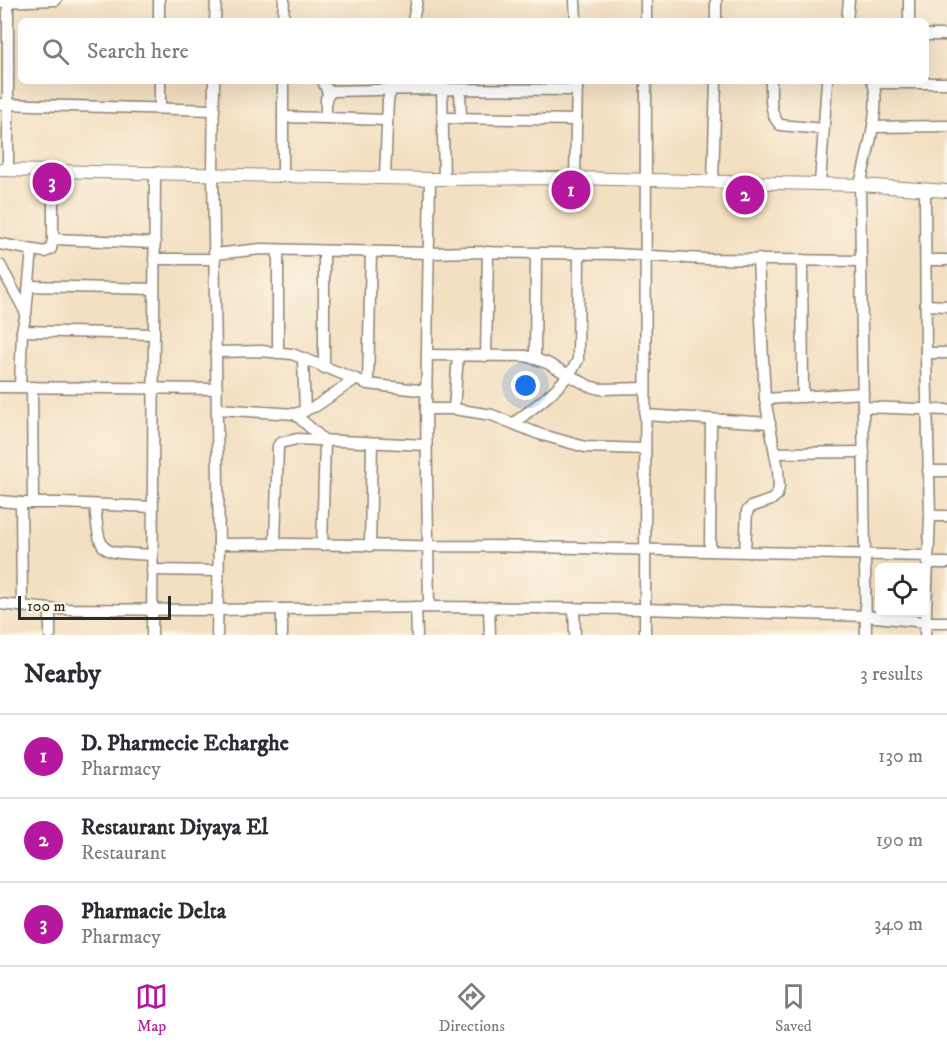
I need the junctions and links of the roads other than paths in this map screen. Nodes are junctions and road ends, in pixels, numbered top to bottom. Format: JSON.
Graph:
{"nodes":[{"id":1,"x":56,"y":0,"type":"edge"},
{"id":2,"x":159,"y":0,"type":"edge"},
{"id":3,"x":216,"y":0,"type":"edge"},
{"id":4,"x":284,"y":0,"type":"edge"},
{"id":5,"x":417,"y":0,"type":"edge"},
{"id":6,"x":575,"y":0,"type":"edge"},
{"id":7,"x":646,"y":0,"type":"edge"},
{"id":8,"x":716,"y":0,"type":"edge"},
{"id":9,"x":849,"y":0,"type":"edge"},
{"id":10,"x":909,"y":0,"type":"edge"},
{"id":11,"x":5,"y":1,"type":"edge"},
{"id":12,"x":159,"y":18,"type":"edge"},
{"id":13,"x":215,"y":18,"type":"edge"},
{"id":14,"x":283,"y":18,"type":"edge"},
{"id":15,"x":414,"y":18,"type":"edge"},
{"id":16,"x":576,"y":18,"type":"edge"},
{"id":17,"x":646,"y":18,"type":"edge"},
{"id":18,"x":716,"y":18,"type":"edge"},
{"id":19,"x":847,"y":18,"type":"edge"},
{"id":20,"x":909,"y":18,"type":"edge"},
{"id":21,"x":929,"y":35,"type":"edge"},
{"id":22,"x":947,"y":35,"type":"edge"},
{"id":23,"x":929,"y":83,"type":"edge"},
{"id":24,"x":947,"y":83,"type":"edge"},
{"id":25,"x":160,"y":84,"type":"edge"},
{"id":26,"x":214,"y":84,"type":"edge"},
{"id":27,"x":283,"y":84,"type":"edge"},
{"id":28,"x":324,"y":84,"type":"edge"},
{"id":29,"x":646,"y":84,"type":"edge"},
{"id":30,"x":716,"y":84,"type":"edge"},
{"id":31,"x":771,"y":84,"type":"edge"},
{"id":32,"x":827,"y":84,"type":"edge"},
{"id":33,"x":874,"y":84,"type":"edge"},
{"id":34,"x":577,"y":85,"type":"edge"},
{"id":35,"x":345,"y":86,"type":"edge"},
{"id":36,"x":392,"y":86,"type":"edge"},
{"id":37,"x":442,"y":89,"type":"junction"},
{"id":38,"x":460,"y":90,"type":"junction"},
{"id":39,"x":328,"y":93,"type":"junction"},
{"id":40,"x":3,"y":104,"type":"edge"},
{"id":41,"x":160,"y":108,"type":"junction"},
{"id":42,"x":214,"y":110,"type":"junction"},
{"id":43,"x":283,"y":117,"type":"junction"},
{"id":44,"x":326,"y":118,"type":"junction"},
{"id":45,"x":443,"y":118,"type":"junction"},
{"id":46,"x":461,"y":119,"type":"junction"},
{"id":47,"x":387,"y":120,"type":"junction"},
{"id":48,"x":576,"y":120,"type":"junction"},
{"id":49,"x":947,"y":126,"type":"edge"},
{"id":50,"x":873,"y":127,"type":"junction"},
{"id":51,"x":823,"y":129,"type":"junction"},
{"id":52,"x":4,"y":170,"type":"edge"},
{"id":53,"x":53,"y":171,"type":"junction"},
{"id":54,"x":155,"y":172,"type":"junction"},
{"id":55,"x":213,"y":173,"type":"junction"},
{"id":56,"x":283,"y":175,"type":"junction"},
{"id":57,"x":385,"y":177,"type":"junction"},
{"id":58,"x":575,"y":178,"type":"junction"},
{"id":59,"x":430,"y":179,"type":"junction"},
{"id":60,"x":444,"y":179,"type":"junction"},
{"id":61,"x":646,"y":180,"type":"junction"},
{"id":62,"x":713,"y":182,"type":"junction"},
{"id":63,"x":820,"y":184,"type":"junction"},
{"id":64,"x":860,"y":185,"type":"junction"},
{"id":65,"x":925,"y":190,"type":"junction"},
{"id":66,"x":947,"y":191,"type":"edge"},
{"id":67,"x":53,"y":239,"type":"junction"},
{"id":68,"x":155,"y":243,"type":"junction"},
{"id":69,"x":0,"y":244,"type":"edge"},
{"id":70,"x":32,"y":250,"type":"junction"},
{"id":71,"x":278,"y":250,"type":"junction"},
{"id":72,"x":324,"y":251,"type":"junction"},
{"id":73,"x":371,"y":252,"type":"junction"},
{"id":74,"x":488,"y":252,"type":"junction"},
{"id":75,"x":430,"y":253,"type":"junction"},
{"id":76,"x":536,"y":254,"type":"junction"},
{"id":77,"x":579,"y":254,"type":"junction"},
{"id":78,"x":646,"y":256,"type":"junction"},
{"id":79,"x":215,"y":257,"type":"junction"},
{"id":80,"x":154,"y":259,"type":"junction"},
{"id":81,"x":758,"y":259,"type":"junction"},
{"id":82,"x":802,"y":260,"type":"junction"},
{"id":83,"x":926,"y":260,"type":"junction"},
{"id":84,"x":947,"y":260,"type":"edge"},
{"id":85,"x":861,"y":261,"type":"junction"},
{"id":86,"x":0,"y":265,"type":"edge"},
{"id":87,"x":29,"y":286,"type":"junction"},
{"id":88,"x":154,"y":289,"type":"junction"},
{"id":89,"x":926,"y":305,"type":"junction"},
{"id":90,"x":947,"y":306,"type":"edge"},
{"id":91,"x":26,"y":314,"type":"junction"},
{"id":92,"x":22,"y":331,"type":"junction"},
{"id":93,"x":154,"y":334,"type":"junction"},
{"id":94,"x":217,"y":352,"type":"junction"},
{"id":95,"x":278,"y":353,"type":"junction"},
{"id":96,"x":926,"y":353,"type":"junction"},
{"id":97,"x":947,"y":353,"type":"edge"},
{"id":98,"x":427,"y":355,"type":"junction"},
{"id":99,"x":458,"y":355,"type":"junction"},
{"id":100,"x":486,"y":356,"type":"junction"},
{"id":101,"x":303,"y":358,"type":"junction"},
{"id":102,"x":535,"y":359,"type":"junction"},
{"id":103,"x":324,"y":368,"type":"junction"},
{"id":104,"x":570,"y":375,"type":"junction"},
{"id":105,"x":354,"y":380,"type":"junction"},
{"id":106,"x":368,"y":384,"type":"junction"},
{"id":107,"x":0,"y":387,"type":"edge"},
{"id":108,"x":20,"y":387,"type":"junction"},
{"id":109,"x":32,"y":387,"type":"junction"},
{"id":110,"x":153,"y":388,"type":"junction"},
{"id":111,"x":645,"y":388,"type":"junction"},
{"id":112,"x":217,"y":389,"type":"junction"},
{"id":113,"x":427,"y":391,"type":"junction"},
{"id":114,"x":863,"y":393,"type":"junction"},
{"id":115,"x":803,"y":397,"type":"junction"},
{"id":116,"x":765,"y":399,"type":"junction"},
{"id":117,"x":863,"y":407,"type":"junction"},
{"id":118,"x":218,"y":409,"type":"junction"},
{"id":119,"x":426,"y":409,"type":"junction"},
{"id":120,"x":454,"y":410,"type":"junction"},
{"id":121,"x":927,"y":410,"type":"junction"},
{"id":122,"x":947,"y":410,"type":"edge"},
{"id":123,"x":300,"y":412,"type":"junction"},
{"id":124,"x":645,"y":415,"type":"junction"},
{"id":125,"x":711,"y":419,"type":"junction"},
{"id":126,"x":514,"y":423,"type":"junction"},
{"id":127,"x":770,"y":423,"type":"junction"},
{"id":128,"x":325,"y":441,"type":"junction"},
{"id":129,"x":372,"y":443,"type":"junction"},
{"id":130,"x":426,"y":445,"type":"junction"},
{"id":131,"x":645,"y":449,"type":"junction"},
{"id":132,"x":864,"y":452,"type":"junction"},
{"id":133,"x":776,"y":453,"type":"junction"},
{"id":134,"x":928,"y":471,"type":"junction"},
{"id":135,"x":947,"y":471,"type":"edge"},
{"id":136,"x":0,"y":501,"type":"edge"},
{"id":137,"x":21,"y":503,"type":"junction"},
{"id":138,"x":33,"y":503,"type":"junction"},
{"id":139,"x":95,"y":505,"type":"junction"},
{"id":140,"x":152,"y":507,"type":"junction"},
{"id":141,"x":930,"y":516,"type":"junction"},
{"id":142,"x":947,"y":516,"type":"edge"},
{"id":143,"x":275,"y":543,"type":"junction"},
{"id":144,"x":219,"y":544,"type":"junction"},
{"id":145,"x":322,"y":544,"type":"junction"},
{"id":146,"x":370,"y":546,"type":"junction"},
{"id":147,"x":428,"y":547,"type":"junction"},
{"id":148,"x":644,"y":549,"type":"junction"},
{"id":149,"x":710,"y":551,"type":"junction"},
{"id":150,"x":745,"y":551,"type":"junction"},
{"id":151,"x":152,"y":555,"type":"junction"},
{"id":152,"x":865,"y":555,"type":"junction"},
{"id":153,"x":927,"y":560,"type":"junction"},
{"id":154,"x":947,"y":563,"type":"edge"},
{"id":155,"x":152,"y":570,"type":"junction"},
{"id":156,"x":218,"y":571,"type":"junction"},
{"id":157,"x":0,"y":604,"type":"edge"},
{"id":158,"x":22,"y":606,"type":"junction"},
{"id":159,"x":416,"y":607,"type":"junction"},
{"id":160,"x":429,"y":607,"type":"junction"},
{"id":161,"x":152,"y":608,"type":"junction"},
{"id":162,"x":489,"y":608,"type":"junction"},
{"id":163,"x":574,"y":608,"type":"junction"},
{"id":164,"x":50,"y":609,"type":"junction"},
{"id":165,"x":282,"y":609,"type":"junction"},
{"id":166,"x":644,"y":609,"type":"junction"},
{"id":167,"x":216,"y":610,"type":"junction"},
{"id":168,"x":866,"y":616,"type":"junction"},
{"id":169,"x":947,"y":621,"type":"edge"},
{"id":170,"x":925,"y":622,"type":"junction"},
{"id":171,"x":50,"y":635,"type":"edge"},
{"id":172,"x":152,"y":635,"type":"edge"},
{"id":173,"x":217,"y":635,"type":"edge"},
{"id":174,"x":282,"y":635,"type":"edge"},
{"id":175,"x":417,"y":635,"type":"edge"},
{"id":176,"x":490,"y":635,"type":"edge"},
{"id":177,"x":574,"y":635,"type":"edge"},
{"id":178,"x":645,"y":635,"type":"edge"},
{"id":179,"x":866,"y":635,"type":"edge"},
{"id":180,"x":925,"y":635,"type":"edge"}],
"edges":[{"from":1,"to":11,"type":"street"},
{"from":2,"to":12,"type":"street"},
{"from":3,"to":13,"type":"street"},
{"from":4,"to":14,"type":"street"},
{"from":5,"to":15,"type":"street"},
{"from":6,"to":16,"type":"street"},
{"from":7,"to":17,"type":"street"},
{"from":8,"to":18,"type":"street"},
{"from":9,"to":19,"type":"street"},
{"from":10,"to":20,"type":"street"},
{"from":11,"to":40,"type":"street"},
{"from":21,"to":22,"type":"street"},
{"from":23,"to":24,"type":"street"},
{"from":25,"to":41,"type":"street"},
{"from":26,"to":42,"type":"street"},
{"from":27,"to":43,"type":"street"},
{"from":28,"to":39,"type":"street"},
{"from":29,"to":61,"type":"street"},
{"from":30,"to":62,"type":"street"},
{"from":31,"to":51,"type":"street"},
{"from":32,"to":51,"type":"street"},
{"from":33,"to":50,"type":"street"},
{"from":34,"to":38,"type":"street"},
{"from":34,"to":48,"type":"street"},
{"from":35,"to":36,"type":"street"},
{"from":35,"to":39,"type":"street"},
{"from":36,"to":37,"type":"street"},
{"from":36,"to":47,"type":"street"},
{"from":37,"to":38,"type":"street"},
{"from":37,"to":45,"type":"street"},
{"from":38,"to":46,"type":"street"},
{"from":39,"to":44,"type":"street"},
{"from":40,"to":41,"type":"street"},
{"from":40,"to":52,"type":"street"},
{"from":41,"to":42,"type":"street"},
{"from":42,"to":55,"type":"street"},
{"from":43,"to":44,"type":"street"},
{"from":43,"to":56,"type":"street"},
{"from":44,"to":47,"type":"street"},
{"from":45,"to":46,"type":"street"},
{"from":45,"to":60,"type":"street"},
{"from":46,"to":48,"type":"street"},
{"from":47,"to":57,"type":"street"},
{"from":48,"to":58,"type":"street"},
{"from":49,"to":50,"type":"street"},
{"from":50,"to":64,"type":"street"},
{"from":51,"to":63,"type":"street"},
{"from":52,"to":53,"type":"main road"},
{"from":53,"to":54,"type":"main road"},
{"from":53,"to":67,"type":"street"},
{"from":54,"to":55,"type":"main road"},
{"from":54,"to":68,"type":"street"},
{"from":55,"to":56,"type":"main road"},
{"from":55,"to":79,"type":"street"},
{"from":56,"to":57,"type":"main road"},
{"from":57,"to":59,"type":"main road"},
{"from":58,"to":60,"type":"main road"},
{"from":58,"to":61,"type":"main road"},
{"from":59,"to":60,"type":"main road"},
{"from":59,"to":75,"type":"street"},
{"from":61,"to":62,"type":"main road"},
{"from":61,"to":78,"type":"street"},
{"from":62,"to":63,"type":"main road"},
{"from":63,"to":64,"type":"main road"},
{"from":64,"to":65,"type":"main road"},
{"from":64,"to":85,"type":"street"},
{"from":65,"to":66,"type":"main road"},
{"from":65,"to":83,"type":"street"},
{"from":67,"to":68,"type":"street"},
{"from":67,"to":70,"type":"street"},
{"from":68,"to":80,"type":"street"},
{"from":69,"to":70,"type":"street"},
{"from":70,"to":87,"type":"street"},
{"from":71,"to":72,"type":"street"},
{"from":71,"to":79,"type":"street"},
{"from":71,"to":95,"type":"street"},
{"from":72,"to":73,"type":"street"},
{"from":72,"to":103,"type":"street"},
{"from":73,"to":75,"type":"street"},
{"from":73,"to":106,"type":"street"},
{"from":74,"to":75,"type":"street"},
{"from":74,"to":76,"type":"street"},
{"from":74,"to":100,"type":"street"},
{"from":75,"to":98,"type":"street"},
{"from":76,"to":77,"type":"street"},
{"from":76,"to":102,"type":"street"},
{"from":77,"to":78,"type":"street"},
{"from":77,"to":104,"type":"street"},
{"from":78,"to":81,"type":"street"},
{"from":78,"to":111,"type":"street"},
{"from":79,"to":80,"type":"street"},
{"from":79,"to":94,"type":"street"},
{"from":80,"to":88,"type":"street"},
{"from":81,"to":82,"type":"street"},
{"from":81,"to":116,"type":"street"},
{"from":82,"to":85,"type":"street"},
{"from":82,"to":115,"type":"street"},
{"from":83,"to":84,"type":"street"},
{"from":83,"to":89,"type":"street"},
{"from":85,"to":114,"type":"street"},
{"from":86,"to":91,"type":"street"},
{"from":87,"to":88,"type":"street"},
{"from":87,"to":91,"type":"street"},
{"from":88,"to":93,"type":"street"},
{"from":89,"to":90,"type":"street"},
{"from":89,"to":96,"type":"street"},
{"from":91,"to":92,"type":"street"},
{"from":92,"to":93,"type":"street"},
{"from":92,"to":108,"type":"street"},
{"from":93,"to":110,"type":"street"},
{"from":94,"to":95,"type":"street"},
{"from":94,"to":112,"type":"street"},
{"from":95,"to":101,"type":"street"},
{"from":96,"to":97,"type":"street"},
{"from":96,"to":121,"type":"street"},
{"from":98,"to":99,"type":"street"},
{"from":98,"to":113,"type":"street"},
{"from":99,"to":100,"type":"street"},
{"from":99,"to":120,"type":"street"},
{"from":100,"to":102,"type":"street"},
{"from":101,"to":103,"type":"street"},
{"from":101,"to":123,"type":"street"},
{"from":102,"to":104,"type":"street"},
{"from":103,"to":105,"type":"street"},
{"from":104,"to":111,"type":"street"},
{"from":104,"to":126,"type":"street"},
{"from":105,"to":106,"type":"street"},
{"from":105,"to":123,"type":"street"},
{"from":106,"to":113,"type":"street"},
{"from":107,"to":108,"type":"street"},
{"from":108,"to":109,"type":"street"},
{"from":109,"to":110,"type":"street"},
{"from":109,"to":138,"type":"street"},
{"from":110,"to":112,"type":"street"},
{"from":110,"to":140,"type":"street"},
{"from":111,"to":124,"type":"street"},
{"from":112,"to":118,"type":"street"},
{"from":113,"to":119,"type":"street"},
{"from":114,"to":115,"type":"street"},
{"from":114,"to":117,"type":"street"},
{"from":115,"to":116,"type":"street"},
{"from":116,"to":127,"type":"street"},
{"from":117,"to":121,"type":"street"},
{"from":117,"to":132,"type":"street"},
{"from":118,"to":123,"type":"street"},
{"from":118,"to":144,"type":"street"},
{"from":119,"to":120,"type":"street"},
{"from":119,"to":130,"type":"street"},
{"from":120,"to":126,"type":"street"},
{"from":121,"to":122,"type":"street"},
{"from":121,"to":134,"type":"street"},
{"from":123,"to":128,"type":"street"},
{"from":124,"to":125,"type":"street"},
{"from":124,"to":131,"type":"street"},
{"from":125,"to":127,"type":"street"},
{"from":125,"to":149,"type":"street"},
{"from":126,"to":131,"type":"street"},
{"from":127,"to":133,"type":"street"},
{"from":128,"to":129,"type":"street"},
{"from":128,"to":143,"type":"street"},
{"from":128,"to":145,"type":"street"},
{"from":129,"to":130,"type":"street"},
{"from":129,"to":146,"type":"street"},
{"from":130,"to":147,"type":"street"},
{"from":131,"to":148,"type":"street"},
{"from":132,"to":133,"type":"street"},
{"from":132,"to":152,"type":"street"},
{"from":133,"to":150,"type":"street"},
{"from":134,"to":135,"type":"street"},
{"from":134,"to":141,"type":"street"},
{"from":136,"to":137,"type":"street"},
{"from":137,"to":138,"type":"street"},
{"from":137,"to":158,"type":"street"},
{"from":138,"to":139,"type":"street"},
{"from":139,"to":140,"type":"street"},
{"from":139,"to":151,"type":"street"},
{"from":140,"to":151,"type":"street"},
{"from":141,"to":142,"type":"street"},
{"from":141,"to":153,"type":"street"},
{"from":143,"to":144,"type":"street"},
{"from":143,"to":145,"type":"street"},
{"from":144,"to":156,"type":"street"},
{"from":145,"to":146,"type":"street"},
{"from":146,"to":147,"type":"street"},
{"from":147,"to":148,"type":"street"},
{"from":147,"to":160,"type":"street"},
{"from":148,"to":149,"type":"street"},
{"from":148,"to":166,"type":"street"},
{"from":149,"to":150,"type":"street"},
{"from":150,"to":152,"type":"street"},
{"from":151,"to":155,"type":"street"},
{"from":152,"to":153,"type":"street"},
{"from":152,"to":168,"type":"street"},
{"from":153,"to":154,"type":"street"},
{"from":153,"to":170,"type":"street"},
{"from":155,"to":156,"type":"street"},
{"from":155,"to":161,"type":"street"},
{"from":156,"to":167,"type":"street"},
{"from":157,"to":158,"type":"street"},
{"from":158,"to":164,"type":"street"},
{"from":159,"to":160,"type":"street"},
{"from":159,"to":165,"type":"street"},
{"from":159,"to":175,"type":"street"},
{"from":160,"to":162,"type":"street"},
{"from":161,"to":164,"type":"street"},
{"from":161,"to":167,"type":"street"},
{"from":161,"to":172,"type":"street"},
{"from":162,"to":163,"type":"street"},
{"from":162,"to":176,"type":"street"},
{"from":163,"to":166,"type":"street"},
{"from":163,"to":177,"type":"street"},
{"from":164,"to":171,"type":"street"},
{"from":165,"to":167,"type":"street"},
{"from":165,"to":174,"type":"street"},
{"from":166,"to":168,"type":"street"},
{"from":166,"to":178,"type":"street"},
{"from":167,"to":173,"type":"street"},
{"from":168,"to":170,"type":"street"},
{"from":168,"to":179,"type":"street"},
{"from":169,"to":170,"type":"street"},
{"from":170,"to":180,"type":"street"}]}
